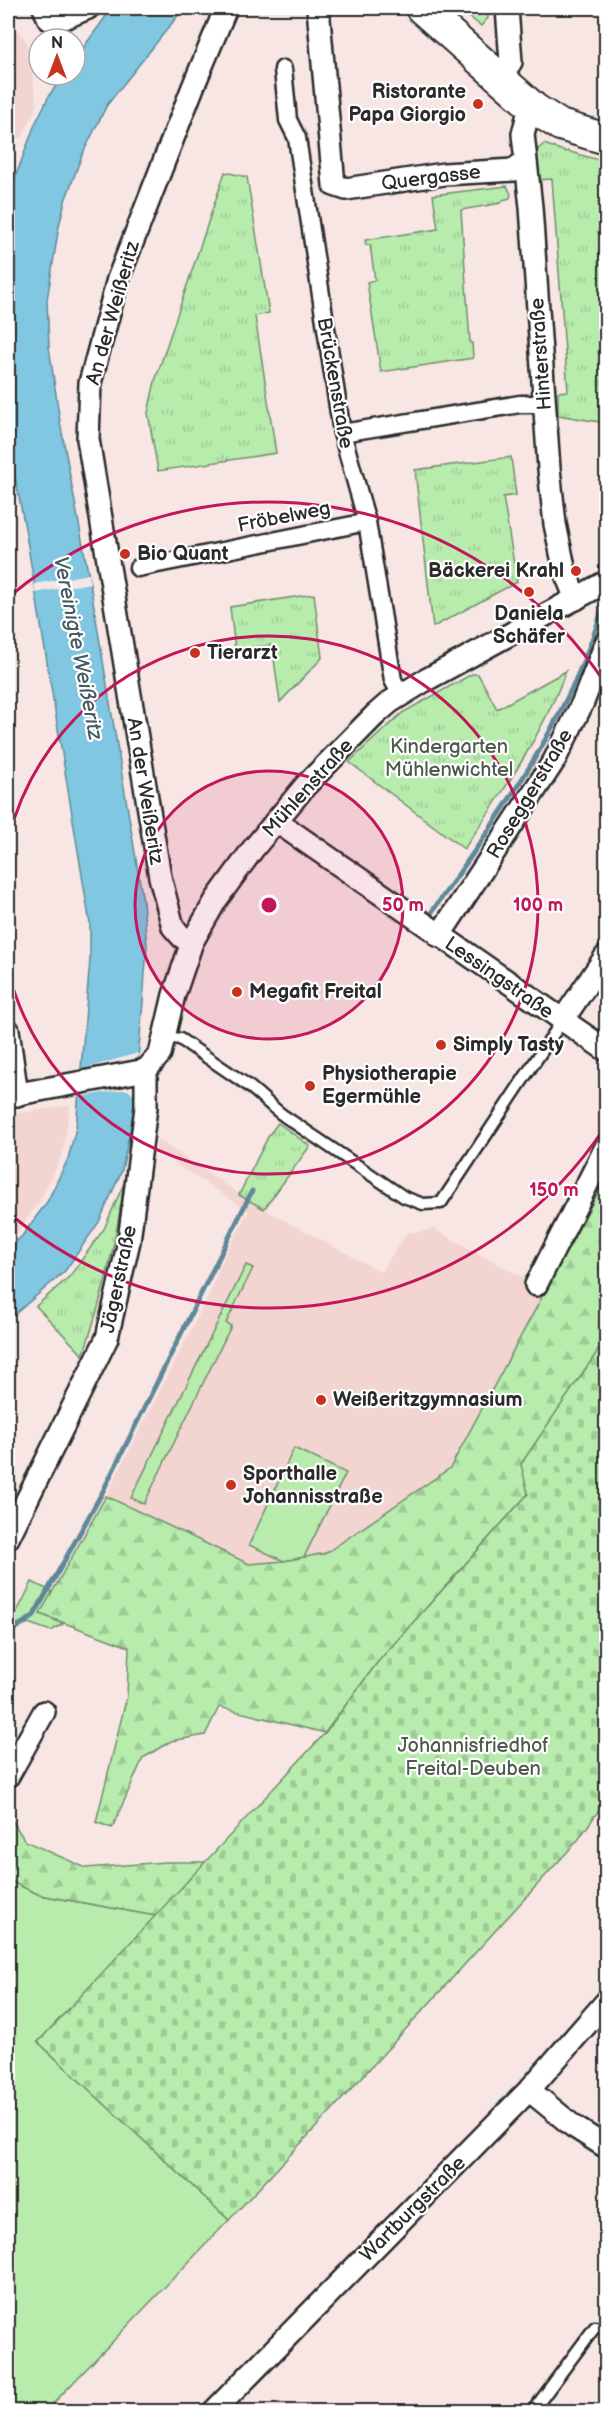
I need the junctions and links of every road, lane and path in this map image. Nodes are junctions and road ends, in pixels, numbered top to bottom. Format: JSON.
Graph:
{"nodes":[{"id":1,"x":44,"y":8,"type":"edge"},
{"id":2,"x":88,"y":8,"type":"edge"},
{"id":3,"x":226,"y":8,"type":"edge"},
{"id":4,"x":318,"y":8,"type":"edge"},
{"id":5,"x":421,"y":8,"type":"edge"},
{"id":6,"x":507,"y":8,"type":"edge"},
{"id":7,"x":283,"y":69,"type":"dead end"},
{"id":8,"x":500,"y":78,"type":"junction"},
{"id":9,"x":536,"y":109,"type":"junction"},
{"id":10,"x":606,"y":139,"type":"edge"},
{"id":11,"x":525,"y":161,"type":"junction"},
{"id":12,"x":544,"y":405,"type":"junction"},
{"id":13,"x":342,"y":433,"type":"junction"},
{"id":14,"x":367,"y":522,"type":"junction"},
{"id":15,"x":138,"y":568,"type":"dead end"},
{"id":16,"x":606,"y":582,"type":"edge"},
{"id":17,"x":576,"y":599,"type":"junction"},
{"id":18,"x":606,"y":644,"type":"edge"},
{"id":19,"x":401,"y":695,"type":"junction"},
{"id":20,"x":276,"y":821,"type":"junction"},
{"id":21,"x":439,"y":936,"type":"junction"},
{"id":22,"x":192,"y":942,"type":"junction"},
{"id":23,"x":606,"y":956,"type":"edge"},
{"id":24,"x":562,"y":1021,"type":"junction"},
{"id":25,"x":8,"y":1030,"type":"edge"},
{"id":26,"x":166,"y":1037,"type":"junction"},
{"id":27,"x":606,"y":1050,"type":"edge"},
{"id":28,"x":141,"y":1072,"type":"junction"},
{"id":29,"x":12,"y":1096,"type":"edge"},
{"id":30,"x":606,"y":1147,"type":"edge"},
{"id":31,"x":536,"y":1285,"type":"dead end"},
{"id":32,"x":10,"y":1524,"type":"edge"},
{"id":33,"x":44,"y":1712,"type":"dead end"},
{"id":34,"x":8,"y":1776,"type":"edge"},
{"id":35,"x":606,"y":2002,"type":"edge"},
{"id":36,"x":529,"y":2090,"type":"junction"},
{"id":37,"x":606,"y":2147,"type":"edge"},
{"id":38,"x":595,"y":2327,"type":"dead end"},
{"id":39,"x":213,"y":2412,"type":"edge"},
{"id":40,"x":532,"y":2412,"type":"edge"}],
"edges":[{"from":1,"to":2,"type":"street"},
{"from":3,"to":22,"type":"street","name":"An der Weißeritz"},
{"from":4,"to":11,"type":"street","name":"Quergasse"},
{"from":5,"to":8,"type":"main road"},
{"from":6,"to":8,"type":"street"},
{"from":7,"to":13,"type":"street","name":"Brückenstraße"},
{"from":8,"to":9,"type":"main road"},
{"from":9,"to":10,"type":"main road"},
{"from":9,"to":11,"type":"street","name":"Hinterstraße"},
{"from":11,"to":12,"type":"street","name":"Hinterstraße"},
{"from":12,"to":13,"type":"street"},
{"from":12,"to":17,"type":"street","name":"Hinterstraße"},
{"from":13,"to":14,"type":"street","name":"Brückenstraße"},
{"from":14,"to":15,"type":"street","name":"Fröbelweg"},
{"from":14,"to":19,"type":"street","name":"Brückenstraße"},
{"from":16,"to":17,"type":"street","name":"Mühlenstraße"},
{"from":17,"to":19,"type":"street","name":"Mühlenstraße"},
{"from":18,"to":21,"type":"street","name":"Roseggerstraße"},
{"from":19,"to":20,"type":"street","name":"Mühlenstraße"},
{"from":20,"to":21,"type":"street","name":"Lessingstraße"},
{"from":20,"to":22,"type":"street","name":"Mühlenstraße"},
{"from":21,"to":24,"type":"street","name":"Lessingstraße"},
{"from":22,"to":26,"type":"street","name":"Mühlenstraße"},
{"from":23,"to":24,"type":"street"},
{"from":24,"to":26,"type":"lane"},
{"from":24,"to":27,"type":"street","name":"Lessingstraße"},
{"from":25,"to":29,"type":"street"},
{"from":26,"to":28,"type":"street","name":"Mühlenstraße"},
{"from":28,"to":29,"type":"street"},
{"from":28,"to":32,"type":"street","name":"Jägerstraße"},
{"from":30,"to":31,"type":"street"},
{"from":33,"to":34,"type":"street"},
{"from":35,"to":36,"type":"street","name":"Wartburgstraße"},
{"from":36,"to":37,"type":"street"},
{"from":36,"to":39,"type":"street","name":"Wartburgstraße"},
{"from":38,"to":40,"type":"lane"}]}
